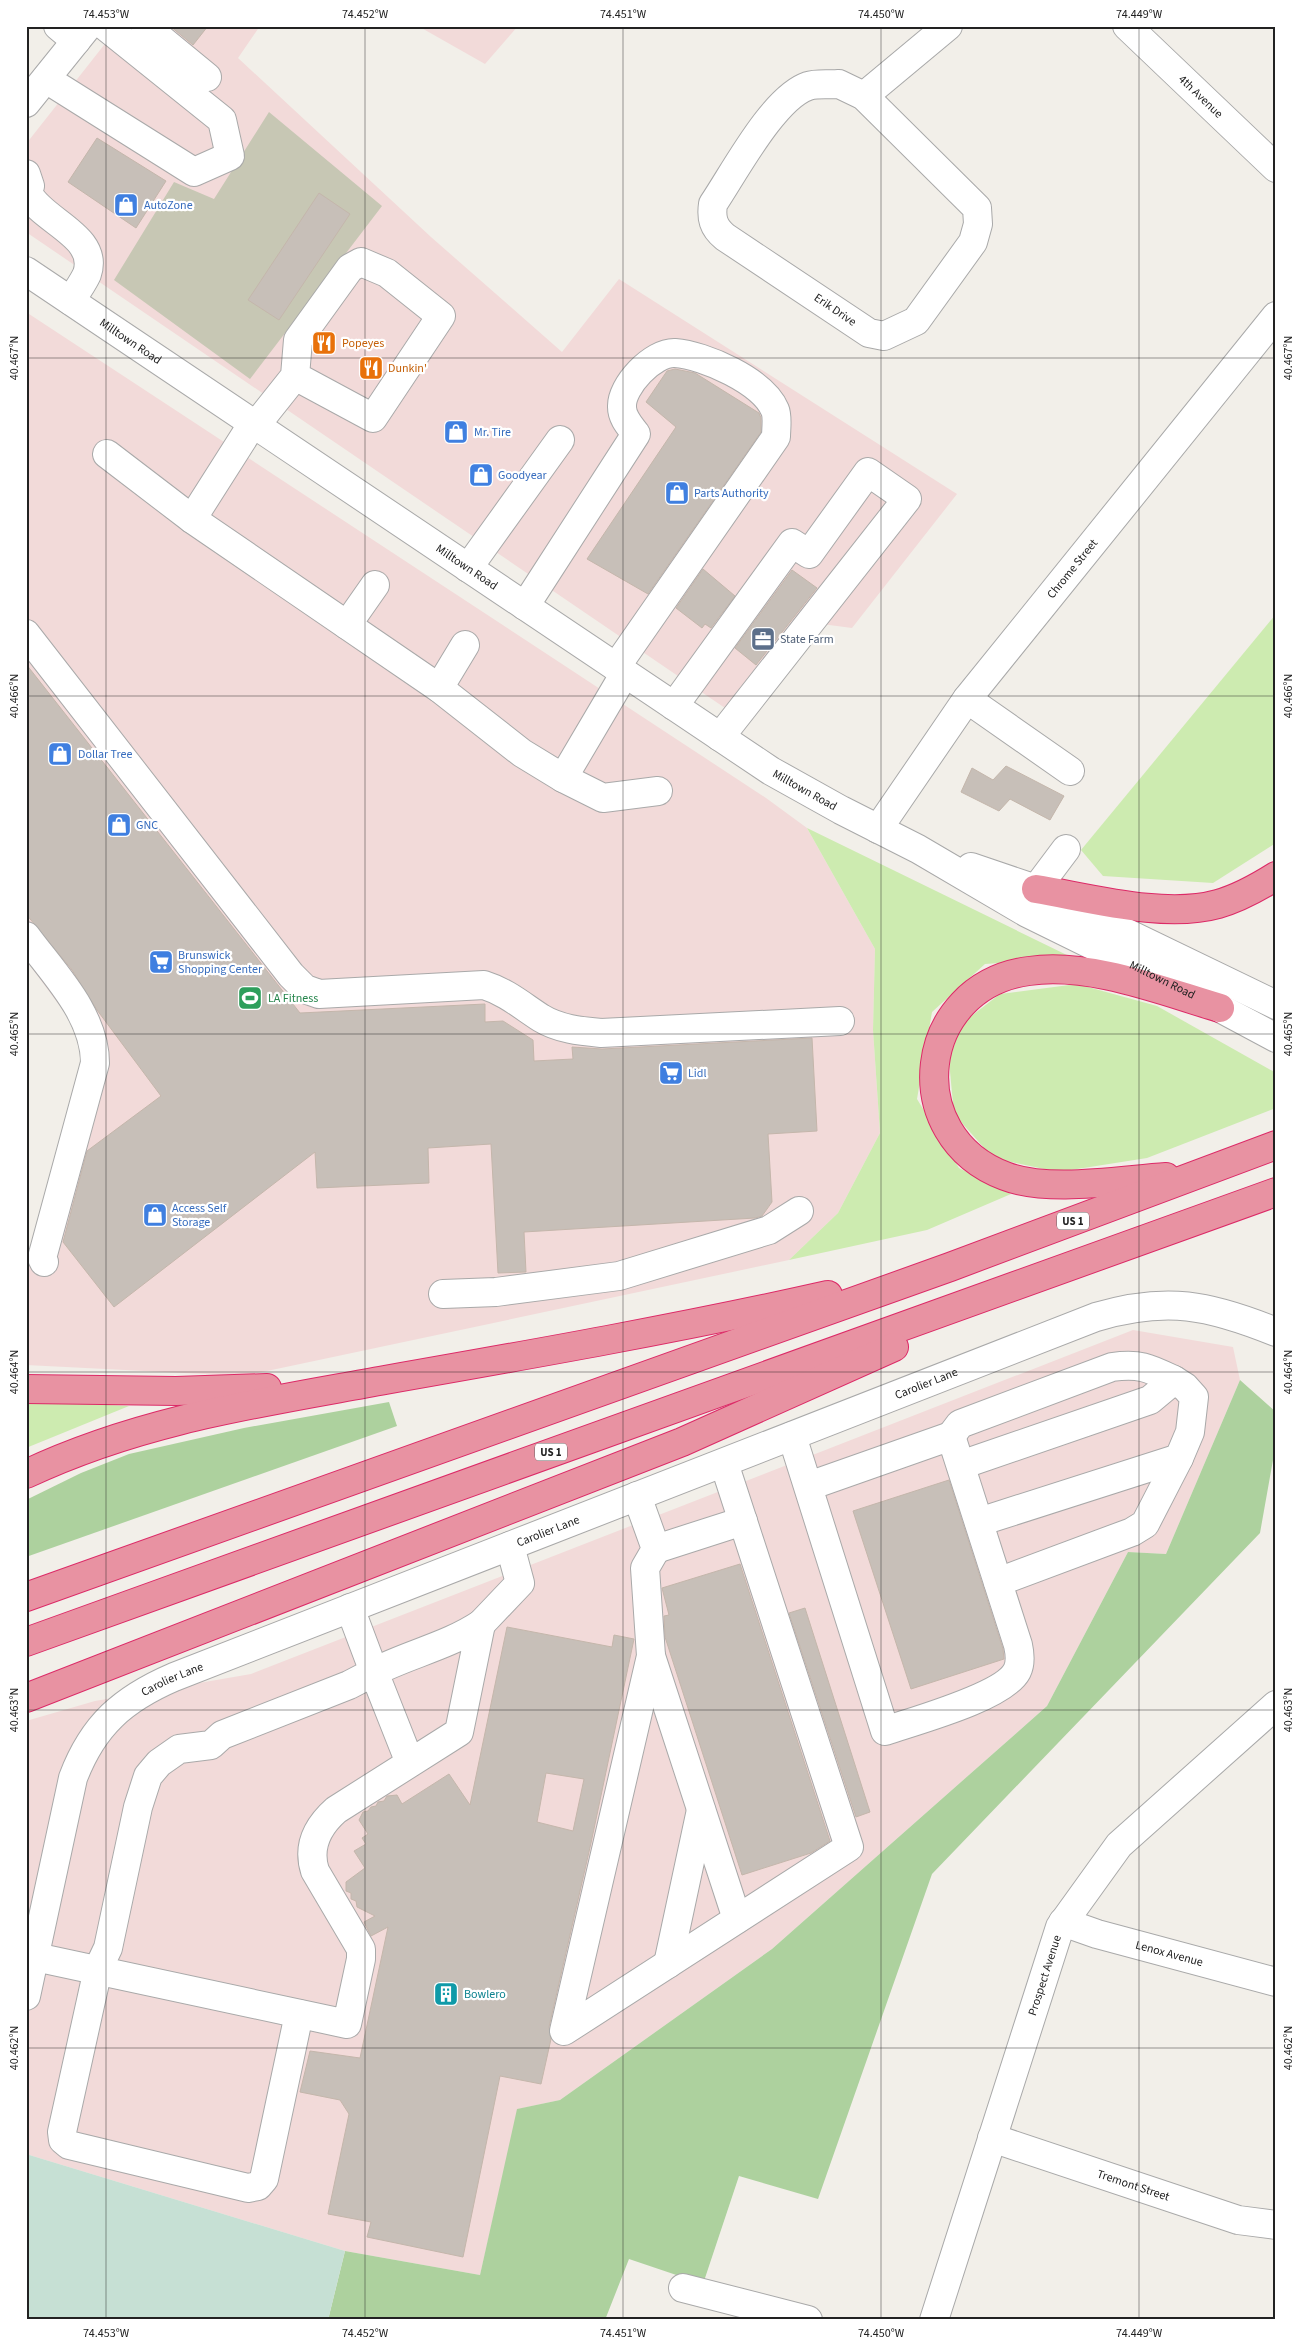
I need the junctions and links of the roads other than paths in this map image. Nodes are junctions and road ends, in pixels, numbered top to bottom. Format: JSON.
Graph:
{"nodes":[{"id":1,"x":105,"y":26,"type":"edge"},
{"id":2,"x":145,"y":26,"type":"edge"},
{"id":3,"x":948,"y":26,"type":"edge"},
{"id":4,"x":1127,"y":26,"type":"edge"},
{"id":5,"x":74,"y":31,"type":"edge"},
{"id":6,"x":207,"y":77,"type":"dead end"},
{"id":7,"x":32,"y":93,"type":"edge"},
{"id":8,"x":864,"y":96,"type":"junction"},
{"id":9,"x":1276,"y":168,"type":"edge"},
{"id":10,"x":26,"y":174,"type":"edge"},
{"id":11,"x":26,"y":271,"type":"edge"},
{"id":12,"x":71,"y":301,"type":"junction"},
{"id":13,"x":1276,"y":316,"type":"edge"},
{"id":14,"x":297,"y":365,"type":"junction"},
{"id":15,"x":255,"y":424,"type":"junction"},
{"id":16,"x":560,"y":440,"type":"dead end"},
{"id":17,"x":107,"y":454,"type":"dead end"},
{"id":18,"x":192,"y":519,"type":"junction"},
{"id":19,"x":468,"y":568,"type":"junction"},
{"id":20,"x":375,"y":584,"type":"dead end"},
{"id":21,"x":525,"y":606,"type":"junction"},
{"id":22,"x":347,"y":625,"type":"junction"},
{"id":23,"x":26,"y":634,"type":"edge"},
{"id":24,"x":465,"y":645,"type":"dead end"},
{"id":25,"x":621,"y":670,"type":"junction"},
{"id":26,"x":440,"y":688,"type":"junction"},
{"id":27,"x":967,"y":699,"type":"junction"},
{"id":28,"x":674,"y":706,"type":"junction"},
{"id":29,"x":720,"y":737,"type":"junction"},
{"id":30,"x":1070,"y":770,"type":"dead end"},
{"id":31,"x":563,"y":778,"type":"junction"},
{"id":32,"x":658,"y":792,"type":"dead end"},
{"id":33,"x":878,"y":829,"type":"junction"},
{"id":34,"x":918,"y":849,"type":"junction"},
{"id":35,"x":1066,"y":849,"type":"dead end"},
{"id":36,"x":1276,"y":876,"type":"edge"},
{"id":37,"x":1036,"y":889,"type":"junction"},
{"id":38,"x":26,"y":936,"type":"edge"},
{"id":39,"x":1276,"y":1005,"type":"edge"},
{"id":40,"x":1220,"y":1008,"type":"junction"},
{"id":41,"x":840,"y":1021,"type":"dead end"},
{"id":42,"x":1276,"y":1038,"type":"edge"},
{"id":43,"x":1276,"y":1145,"type":"edge"},
{"id":44,"x":1195,"y":1175,"type":"junction"},
{"id":45,"x":1276,"y":1192,"type":"edge"},
{"id":46,"x":799,"y":1211,"type":"dead end"},
{"id":47,"x":44,"y":1262,"type":"dead end"},
{"id":48,"x":1076,"y":1264,"type":"junction"},
{"id":49,"x":950,"y":1266,"type":"junction"},
{"id":50,"x":443,"y":1294,"type":"dead end"},
{"id":51,"x":1276,"y":1332,"type":"edge"},
{"id":52,"x":1174,"y":1380,"type":"junction"},
{"id":53,"x":368,"y":1384,"type":"junction"},
{"id":54,"x":26,"y":1389,"type":"edge"},
{"id":55,"x":792,"y":1436,"type":"junction"},
{"id":56,"x":951,"y":1436,"type":"junction"},
{"id":57,"x":1179,"y":1458,"type":"junction"},
{"id":58,"x":724,"y":1463,"type":"junction"},
{"id":59,"x":961,"y":1465,"type":"junction"},
{"id":60,"x":26,"y":1474,"type":"edge"},
{"id":61,"x":808,"y":1486,"type":"junction"},
{"id":62,"x":636,"y":1496,"type":"junction"},
{"id":63,"x":743,"y":1521,"type":"junction"},
{"id":64,"x":979,"y":1522,"type":"junction"},
{"id":65,"x":510,"y":1546,"type":"junction"},
{"id":66,"x":656,"y":1548,"type":"junction"},
{"id":67,"x":998,"y":1582,"type":"junction"},
{"id":68,"x":26,"y":1597,"type":"edge"},
{"id":69,"x":350,"y":1608,"type":"junction"},
{"id":70,"x":481,"y":1624,"type":"junction"},
{"id":71,"x":26,"y":1642,"type":"edge"},
{"id":72,"x":651,"y":1656,"type":"junction"},
{"id":73,"x":374,"y":1672,"type":"junction"},
{"id":74,"x":26,"y":1698,"type":"edge"},
{"id":75,"x":1276,"y":1705,"type":"edge"},
{"id":76,"x":410,"y":1763,"type":"junction"},
{"id":77,"x":701,"y":1808,"type":"junction"},
{"id":78,"x":738,"y":1919,"type":"junction"},
{"id":79,"x":1063,"y":1922,"type":"junction"},
{"id":80,"x":30,"y":1956,"type":"edge"},
{"id":81,"x":668,"y":1964,"type":"junction"},
{"id":82,"x":98,"y":1969,"type":"junction"},
{"id":83,"x":1276,"y":1982,"type":"edge"},
{"id":84,"x":26,"y":1996,"type":"edge"},
{"id":85,"x":299,"y":2014,"type":"junction"},
{"id":86,"x":992,"y":2138,"type":"junction"},
{"id":87,"x":1276,"y":2225,"type":"edge"},
{"id":88,"x":683,"y":2288,"type":"dead end"},
{"id":89,"x":808,"y":2320,"type":"edge"},
{"id":90,"x":934,"y":2320,"type":"edge"}],
"edges":[{"from":1,"to":7,"type":"street"},
{"from":2,"to":6,"type":"street"},
{"from":3,"to":8,"type":"street"},
{"from":4,"to":9,"type":"street","name":"4th Avenue"},
{"from":5,"to":7,"type":"street"},
{"from":8,"to":8,"type":"street","name":"Erik Drive"},
{"from":10,"to":12,"type":"street"},
{"from":11,"to":12,"type":"street","name":"Milltown Road"},
{"from":12,"to":15,"type":"street","name":"Milltown Road"},
{"from":13,"to":27,"type":"street","name":"Chrome Street"},
{"from":14,"to":14,"type":"street"},
{"from":14,"to":15,"type":"street"},
{"from":15,"to":18,"type":"street"},
{"from":15,"to":19,"type":"street","name":"Milltown Road"},
{"from":16,"to":19,"type":"street"},
{"from":17,"to":18,"type":"street"},
{"from":18,"to":22,"type":"street"},
{"from":19,"to":21,"type":"street","name":"Milltown Road"},
{"from":20,"to":22,"type":"street"},
{"from":21,"to":25,"type":"street","name":"Milltown Road"},
{"from":21,"to":25,"type":"street"},
{"from":22,"to":26,"type":"street"},
{"from":23,"to":41,"type":"street"},
{"from":24,"to":26,"type":"street"},
{"from":25,"to":28,"type":"street","name":"Milltown Road"},
{"from":25,"to":31,"type":"street"},
{"from":26,"to":31,"type":"street"},
{"from":27,"to":30,"type":"street"},
{"from":27,"to":33,"type":"street","name":"Chrome Street"},
{"from":28,"to":29,"type":"street","name":"Milltown Road"},
{"from":28,"to":29,"type":"street"},
{"from":29,"to":33,"type":"street","name":"Milltown Road"},
{"from":31,"to":32,"type":"street"},
{"from":33,"to":34,"type":"street","name":"Milltown Road"},
{"from":34,"to":37,"type":"street","name":"Milltown Road"},
{"from":34,"to":40,"type":"street","name":"Milltown Road"},
{"from":35,"to":37,"type":"street"},
{"from":36,"to":37,"type":"highway"},
{"from":37,"to":39,"type":"street","name":"Milltown Road"},
{"from":38,"to":47,"type":"street"},
{"from":40,"to":42,"type":"street","name":"Milltown Road"},
{"from":40,"to":44,"type":"highway"},
{"from":43,"to":44,"type":"highway","number":"US 1"},
{"from":44,"to":49,"type":"highway","number":"US 1"},
{"from":45,"to":48,"type":"highway","number":"US 1"},
{"from":46,"to":50,"type":"street"},
{"from":48,"to":71,"type":"highway","number":"US 1"},
{"from":48,"to":74,"type":"highway"},
{"from":49,"to":53,"type":"highway"},
{"from":49,"to":68,"type":"highway","number":"US 1"},
{"from":51,"to":55,"type":"street","name":"Carolier Lane"},
{"from":52,"to":56,"type":"street"},
{"from":52,"to":57,"type":"street"},
{"from":52,"to":59,"type":"street"},
{"from":53,"to":54,"type":"highway"},
{"from":53,"to":60,"type":"highway"},
{"from":55,"to":58,"type":"street","name":"Carolier Lane"},
{"from":55,"to":61,"type":"street"},
{"from":56,"to":59,"type":"street"},
{"from":56,"to":61,"type":"street"},
{"from":57,"to":64,"type":"street"},
{"from":57,"to":67,"type":"street"},
{"from":58,"to":62,"type":"street","name":"Carolier Lane"},
{"from":58,"to":63,"type":"street"},
{"from":59,"to":64,"type":"street"},
{"from":61,"to":67,"type":"street"},
{"from":62,"to":65,"type":"street","name":"Carolier Lane"},
{"from":62,"to":66,"type":"street"},
{"from":63,"to":66,"type":"street"},
{"from":63,"to":78,"type":"street"},
{"from":64,"to":67,"type":"street"},
{"from":65,"to":69,"type":"street","name":"Carolier Lane"},
{"from":65,"to":70,"type":"street"},
{"from":66,"to":72,"type":"street"},
{"from":69,"to":73,"type":"street"},
{"from":69,"to":80,"type":"street","name":"Carolier Lane"},
{"from":70,"to":73,"type":"street"},
{"from":70,"to":76,"type":"street"},
{"from":72,"to":77,"type":"street"},
{"from":72,"to":81,"type":"street"},
{"from":73,"to":76,"type":"street"},
{"from":73,"to":82,"type":"street"},
{"from":75,"to":79,"type":"street","name":"Prospect Avenue"},
{"from":76,"to":85,"type":"street"},
{"from":77,"to":78,"type":"street"},
{"from":77,"to":81,"type":"street"},
{"from":78,"to":81,"type":"street"},
{"from":79,"to":83,"type":"street","name":"Lenox Avenue"},
{"from":79,"to":86,"type":"street","name":"Prospect Avenue"},
{"from":80,"to":82,"type":"street"},
{"from":80,"to":84,"type":"street","name":"Carolier Lane"},
{"from":82,"to":85,"type":"street"},
{"from":82,"to":85,"type":"street"},
{"from":86,"to":87,"type":"street","name":"Tremont Street"},
{"from":86,"to":90,"type":"street","name":"Prospect Avenue"},
{"from":88,"to":89,"type":"street"}]}
